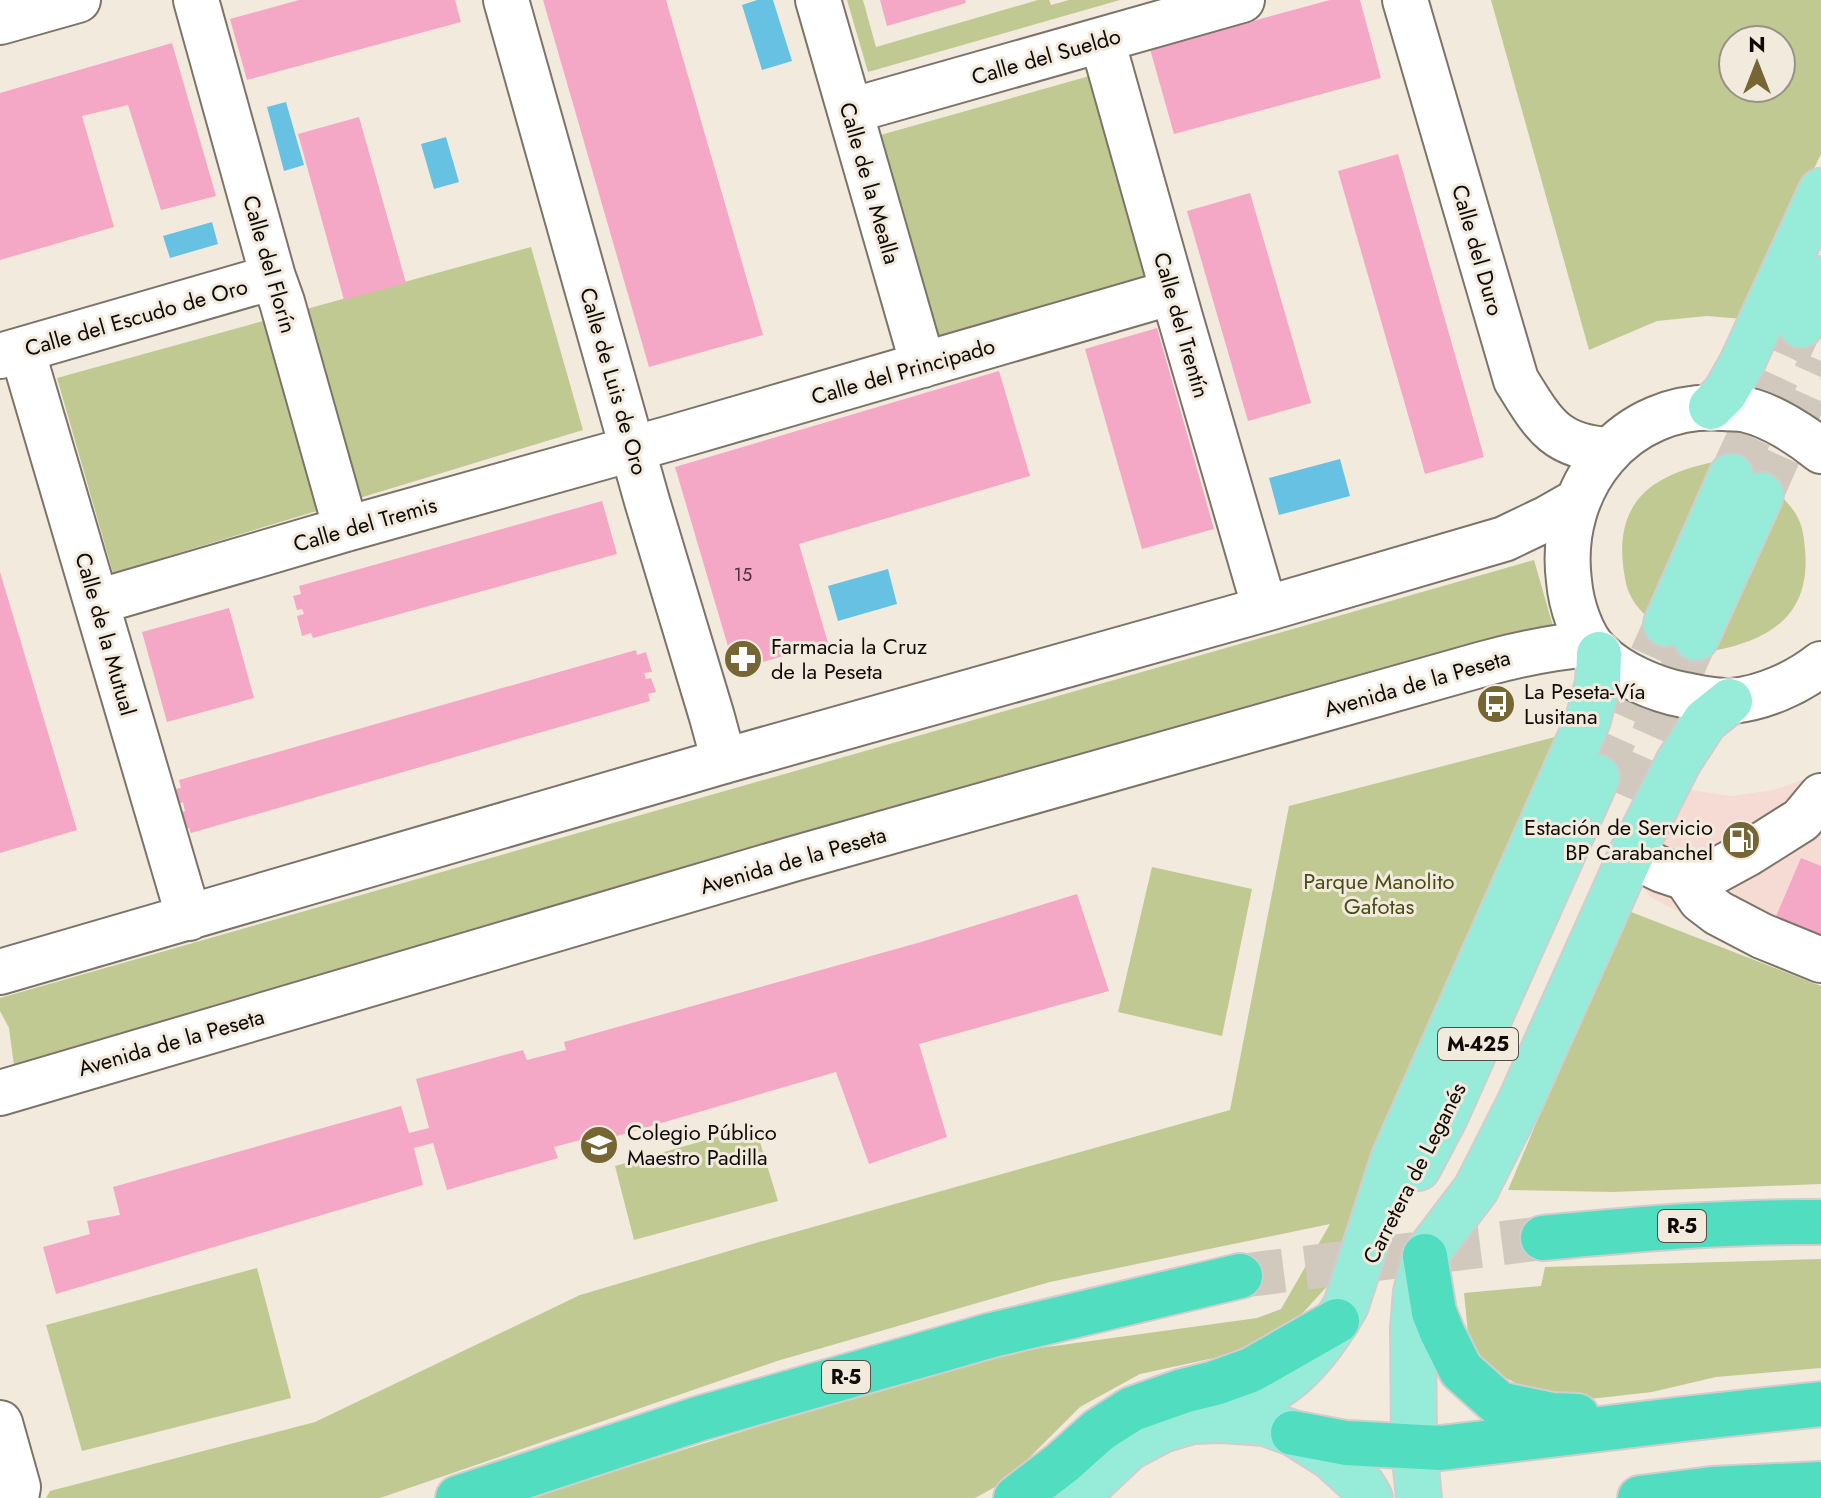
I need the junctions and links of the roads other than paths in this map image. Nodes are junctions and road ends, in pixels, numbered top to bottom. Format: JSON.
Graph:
{"nodes":[{"id":1,"x":78,"y":0,"type":"edge"},
{"id":2,"x":196,"y":0,"type":"edge"},
{"id":3,"x":506,"y":0,"type":"edge"},
{"id":4,"x":818,"y":0,"type":"edge"},
{"id":5,"x":1242,"y":0,"type":"edge"},
{"id":6,"x":1405,"y":0,"type":"edge"},
{"id":7,"x":0,"y":22,"type":"edge"},
{"id":8,"x":1102,"y":40,"type":"junction"},
{"id":9,"x":850,"y":111,"type":"junction"},
{"id":10,"x":1821,"y":191,"type":"edge"},
{"id":11,"x":273,"y":277,"type":"junction"},
{"id":12,"x":1821,"y":279,"type":"edge"},
{"id":13,"x":1173,"y":292,"type":"junction"},
{"id":14,"x":1801,"y":325,"type":"tunnel mouth"},
{"id":15,"x":11,"y":353,"type":"edge"},
{"id":16,"x":923,"y":365,"type":"junction"},
{"id":17,"x":1711,"y":407,"type":"junction"},
{"id":18,"x":633,"y":449,"type":"junction"},
{"id":19,"x":1609,"y":450,"type":"junction"},
{"id":20,"x":1821,"y":451,"type":"edge"},
{"id":21,"x":1746,"y":486,"type":"tunnel mouth"},
{"id":22,"x":1578,"y":501,"type":"junction"},
{"id":23,"x":346,"y":529,"type":"junction"},
{"id":24,"x":97,"y":602,"type":"junction"},
{"id":25,"x":1265,"y":609,"type":"junction"},
{"id":26,"x":1681,"y":631,"type":"tunnel mouth"},
{"id":27,"x":1594,"y":649,"type":"junction"},
{"id":28,"x":1821,"y":664,"type":"edge"},
{"id":29,"x":1730,"y":701,"type":"junction"},
{"id":30,"x":724,"y":761,"type":"junction"},
{"id":31,"x":1814,"y":815,"type":"edge"},
{"id":32,"x":1631,"y":855,"type":"junction"},
{"id":33,"x":1686,"y":878,"type":"junction"},
{"id":34,"x":189,"y":918,"type":"junction"},
{"id":35,"x":1821,"y":960,"type":"edge"},
{"id":36,"x":0,"y":972,"type":"edge"},
{"id":37,"x":0,"y":1093,"type":"edge"},
{"id":38,"x":1821,"y":1222,"type":"edge"},
{"id":39,"x":1543,"y":1238,"type":"tunnel mouth"},
{"id":40,"x":1425,"y":1256,"type":"junction"},
{"id":41,"x":1240,"y":1276,"type":"tunnel mouth"},
{"id":42,"x":1341,"y":1313,"type":"junction"},
{"id":43,"x":1821,"y":1404,"type":"edge"},
{"id":44,"x":1683,"y":1419,"type":"junction"},
{"id":45,"x":1222,"y":1420,"type":"junction"},
{"id":46,"x":0,"y":1423,"type":"edge"},
{"id":47,"x":1293,"y":1433,"type":"junction"},
{"id":48,"x":1128,"y":1448,"type":"junction"},
{"id":49,"x":1414,"y":1448,"type":"junction"},
{"id":50,"x":1821,"y":1484,"type":"edge"},
{"id":51,"x":16,"y":1498,"type":"edge"},
{"id":52,"x":458,"y":1498,"type":"edge"},
{"id":53,"x":1016,"y":1498,"type":"edge"},
{"id":54,"x":1040,"y":1498,"type":"edge"},
{"id":55,"x":1080,"y":1498,"type":"edge"},
{"id":56,"x":1370,"y":1498,"type":"edge"},
{"id":57,"x":1419,"y":1498,"type":"edge"},
{"id":58,"x":1640,"y":1498,"type":"edge"}],
"edges":[{"from":1,"to":7,"type":"street"},
{"from":2,"to":11,"type":"street","name":"Calle del Florín"},
{"from":3,"to":18,"type":"street","name":"Calle de Luis de Oro"},
{"from":4,"to":9,"type":"street","name":"Calle de la Mealla"},
{"from":5,"to":8,"type":"street","name":"Calle del Sueldo"},
{"from":6,"to":19,"type":"street","name":"Calle del Duro"},
{"from":8,"to":9,"type":"street","name":"Calle del Sueldo"},
{"from":8,"to":13,"type":"street","name":"Calle del Trentín"},
{"from":9,"to":16,"type":"street","name":"Calle de la Mealla"},
{"from":10,"to":17,"type":"main road"},
{"from":11,"to":15,"type":"street","name":"Calle del Escudo de Oro"},
{"from":11,"to":23,"type":"street","name":"Calle del Florín"},
{"from":12,"to":14,"type":"main road"},
{"from":13,"to":16,"type":"street","name":"Calle del Principado"},
{"from":13,"to":25,"type":"street","name":"Calle del Trentín"},
{"from":15,"to":24,"type":"street","name":"Calle de la Mutual"},
{"from":16,"to":18,"type":"street","name":"Calle del Principado"},
{"from":17,"to":19,"type":"street"},
{"from":17,"to":20,"type":"street"},
{"from":18,"to":23,"type":"street","name":"Calle del Tremis"},
{"from":18,"to":30,"type":"street","name":"Calle de Luis de Oro"},
{"from":19,"to":22,"type":"street"},
{"from":21,"to":26,"type":"main road"},
{"from":22,"to":25,"type":"street"},
{"from":22,"to":27,"type":"street"},
{"from":23,"to":24,"type":"street","name":"Calle del Tremis"},
{"from":24,"to":34,"type":"street","name":"Calle de la Mutual"},
{"from":25,"to":30,"type":"street"},
{"from":27,"to":29,"type":"street"},
{"from":27,"to":37,"type":"street","name":"Avenida de la Peseta"},
{"from":27,"to":42,"type":"main road"},
{"from":28,"to":29,"type":"street"},
{"from":29,"to":32,"type":"main road"},
{"from":30,"to":34,"type":"street"},
{"from":31,"to":33,"type":"street"},
{"from":32,"to":33,"type":"street"},
{"from":32,"to":40,"type":"main road"},
{"from":33,"to":35,"type":"street"},
{"from":34,"to":36,"type":"street"},
{"from":38,"to":39,"type":"highway","number":"R-5"},
{"from":40,"to":42,"type":"main road","name":"Carretera de Leganés","number":"M-425"},
{"from":40,"to":44,"type":"highway"},
{"from":40,"to":49,"type":"main road","number":"M-425"},
{"from":41,"to":52,"type":"highway","number":"R-5"},
{"from":42,"to":45,"type":"main road","number":"M-425"},
{"from":42,"to":53,"type":"highway"},
{"from":43,"to":44,"type":"highway"},
{"from":44,"to":49,"type":"highway"},
{"from":45,"to":47,"type":"main road","number":"M-425"},
{"from":45,"to":48,"type":"main road","number":"M-425"},
{"from":46,"to":51,"type":"street"},
{"from":47,"to":49,"type":"highway","number":"M-425"},
{"from":47,"to":56,"type":"main road","number":"M-425"},
{"from":48,"to":54,"type":"highway"},
{"from":48,"to":55,"type":"main road","number":"M-425"},
{"from":49,"to":57,"type":"main road","number":"M-425"},
{"from":50,"to":58,"type":"highway"}]}
